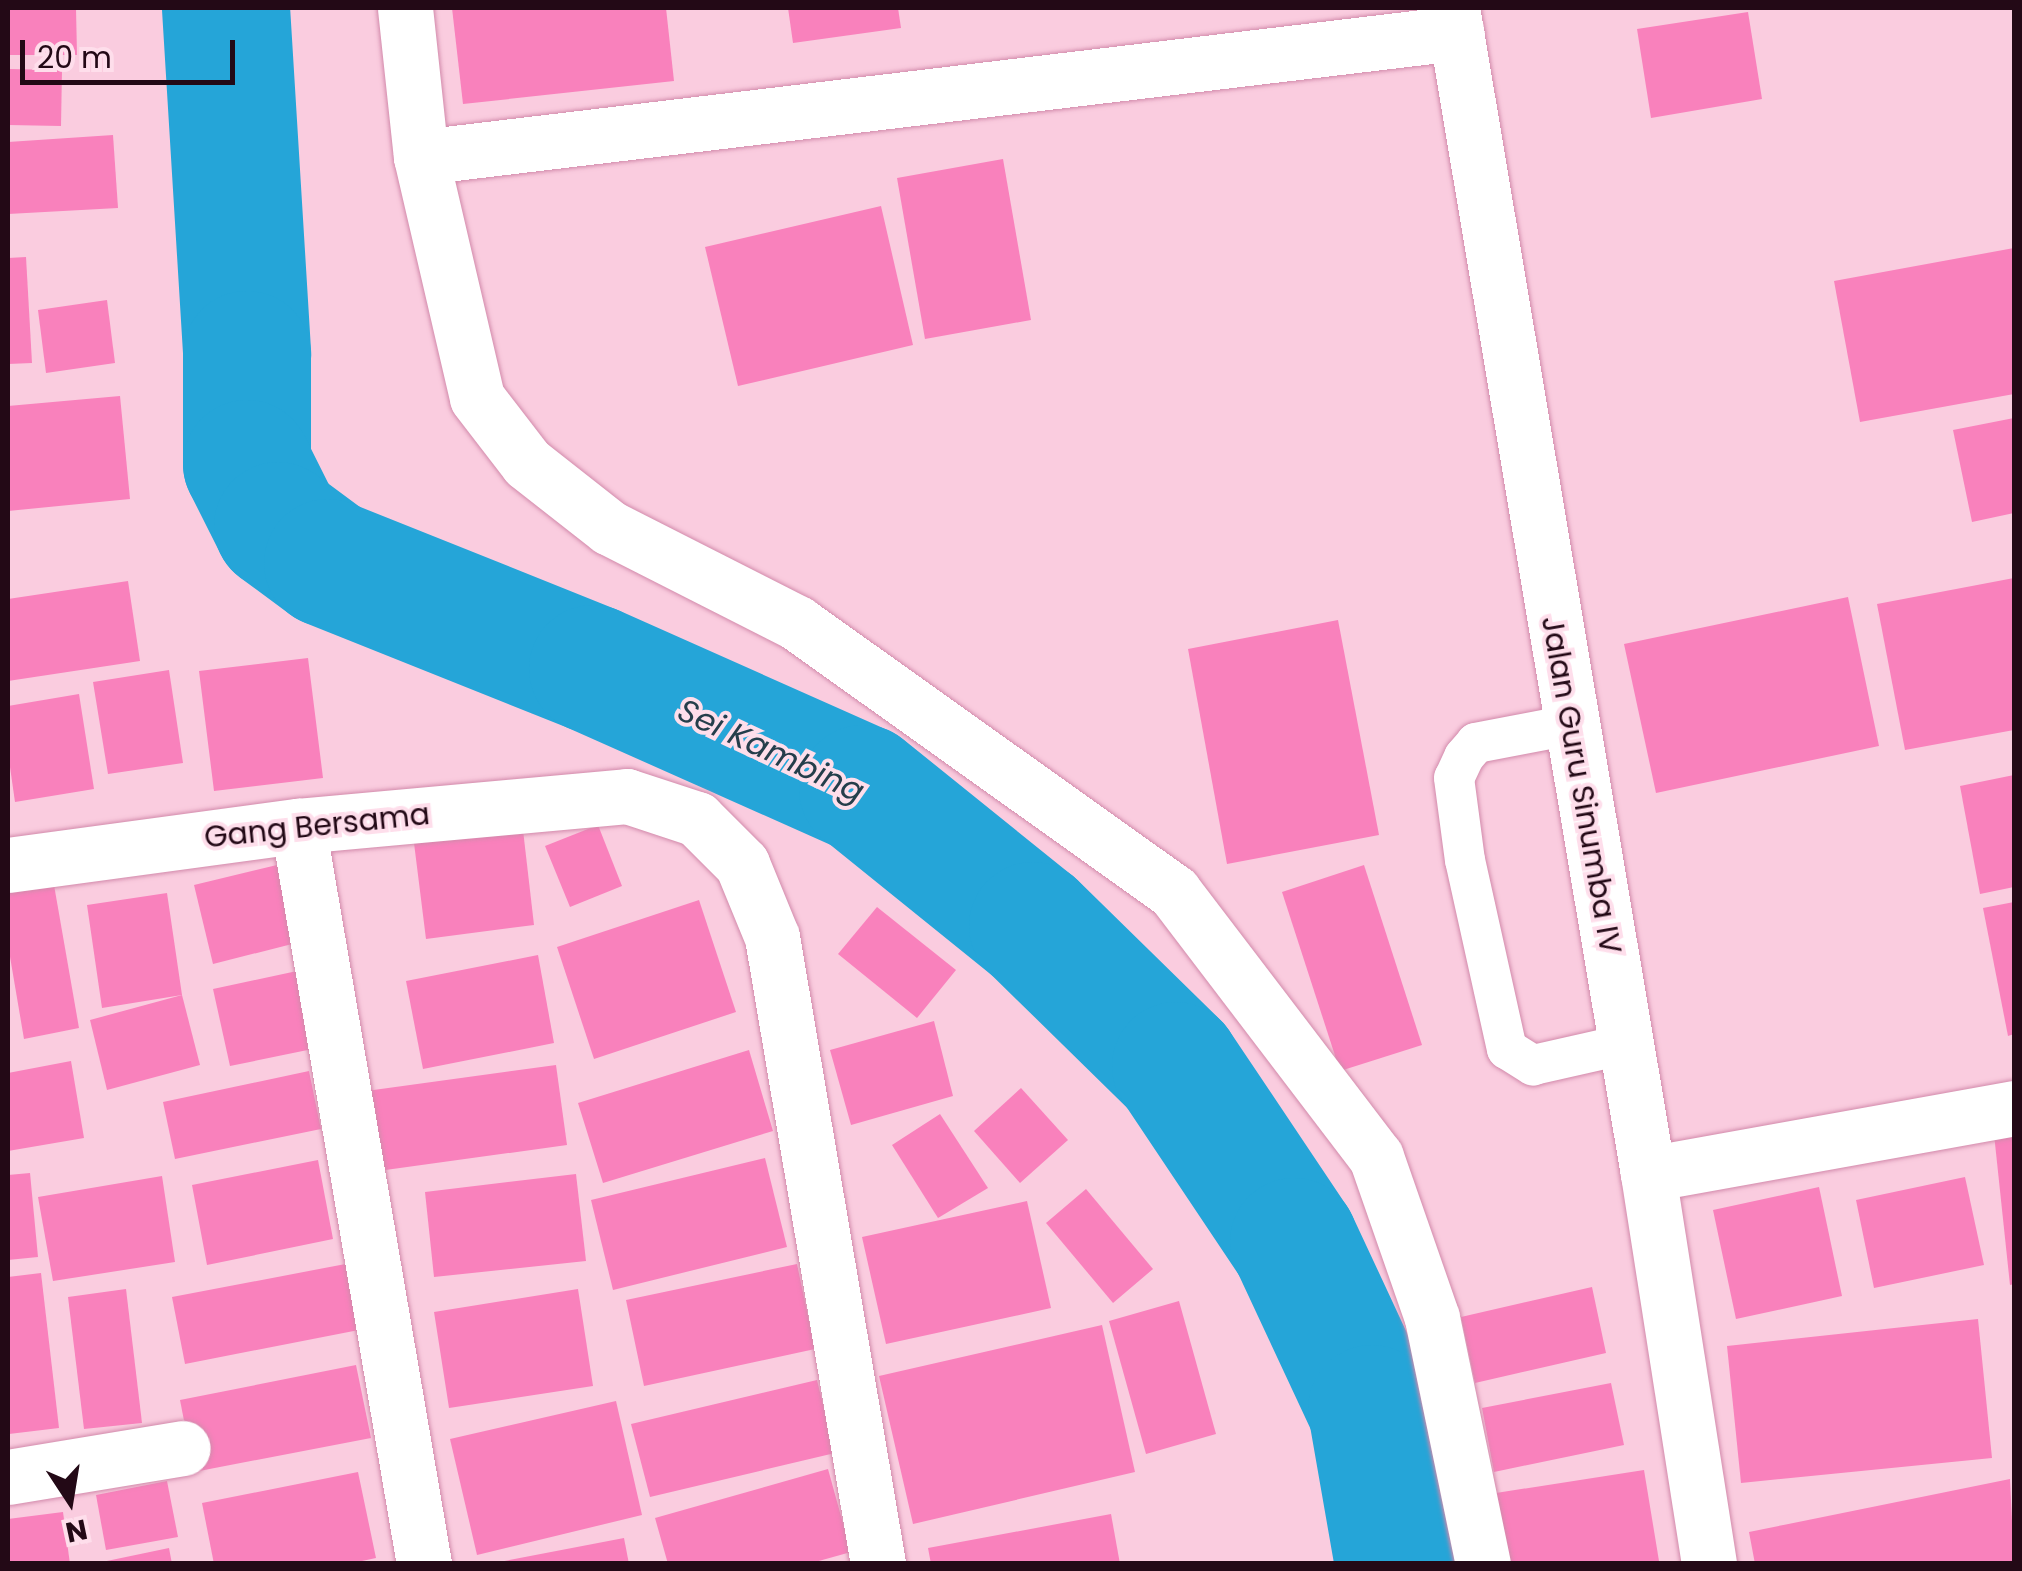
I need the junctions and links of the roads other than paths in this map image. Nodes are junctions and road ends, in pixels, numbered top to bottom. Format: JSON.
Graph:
{"nodes":[{"id":1,"x":405,"y":8,"type":"edge"},
{"id":2,"x":1454,"y":20,"type":"edge"},
{"id":3,"x":420,"y":157,"type":"junction"},
{"id":4,"x":1570,"y":725,"type":"junction"},
{"id":5,"x":298,"y":826,"type":"junction"},
{"id":6,"x":8,"y":866,"type":"edge"},
{"id":7,"x":1626,"y":1044,"type":"junction"},
{"id":8,"x":2014,"y":1108,"type":"edge"},
{"id":9,"x":1648,"y":1174,"type":"junction"},
{"id":10,"x":183,"y":1448,"type":"dead end"},
{"id":11,"x":8,"y":1477,"type":"edge"},
{"id":12,"x":424,"y":1564,"type":"edge"},
{"id":13,"x":878,"y":1564,"type":"edge"},
{"id":14,"x":1483,"y":1564,"type":"edge"},
{"id":15,"x":1709,"y":1564,"type":"edge"}],
"edges":[{"from":1,"to":3,"type":"street"},
{"from":2,"to":3,"type":"street"},
{"from":2,"to":4,"type":"street","name":"Jalan Guru Sinumba IV"},
{"from":3,"to":14,"type":"street"},
{"from":4,"to":7,"type":"street","name":"Jalan Guru Sinumba IV"},
{"from":4,"to":7,"type":"lane"},
{"from":5,"to":6,"type":"street","name":"Gang Bersama"},
{"from":5,"to":12,"type":"street"},
{"from":5,"to":13,"type":"street","name":"Gang Bersama"},
{"from":7,"to":9,"type":"street","name":"Jalan Guru Sinumba IV"},
{"from":8,"to":9,"type":"street"},
{"from":9,"to":15,"type":"street","name":"Jalan Guru Sinumba IV"},
{"from":10,"to":11,"type":"street"}]}
